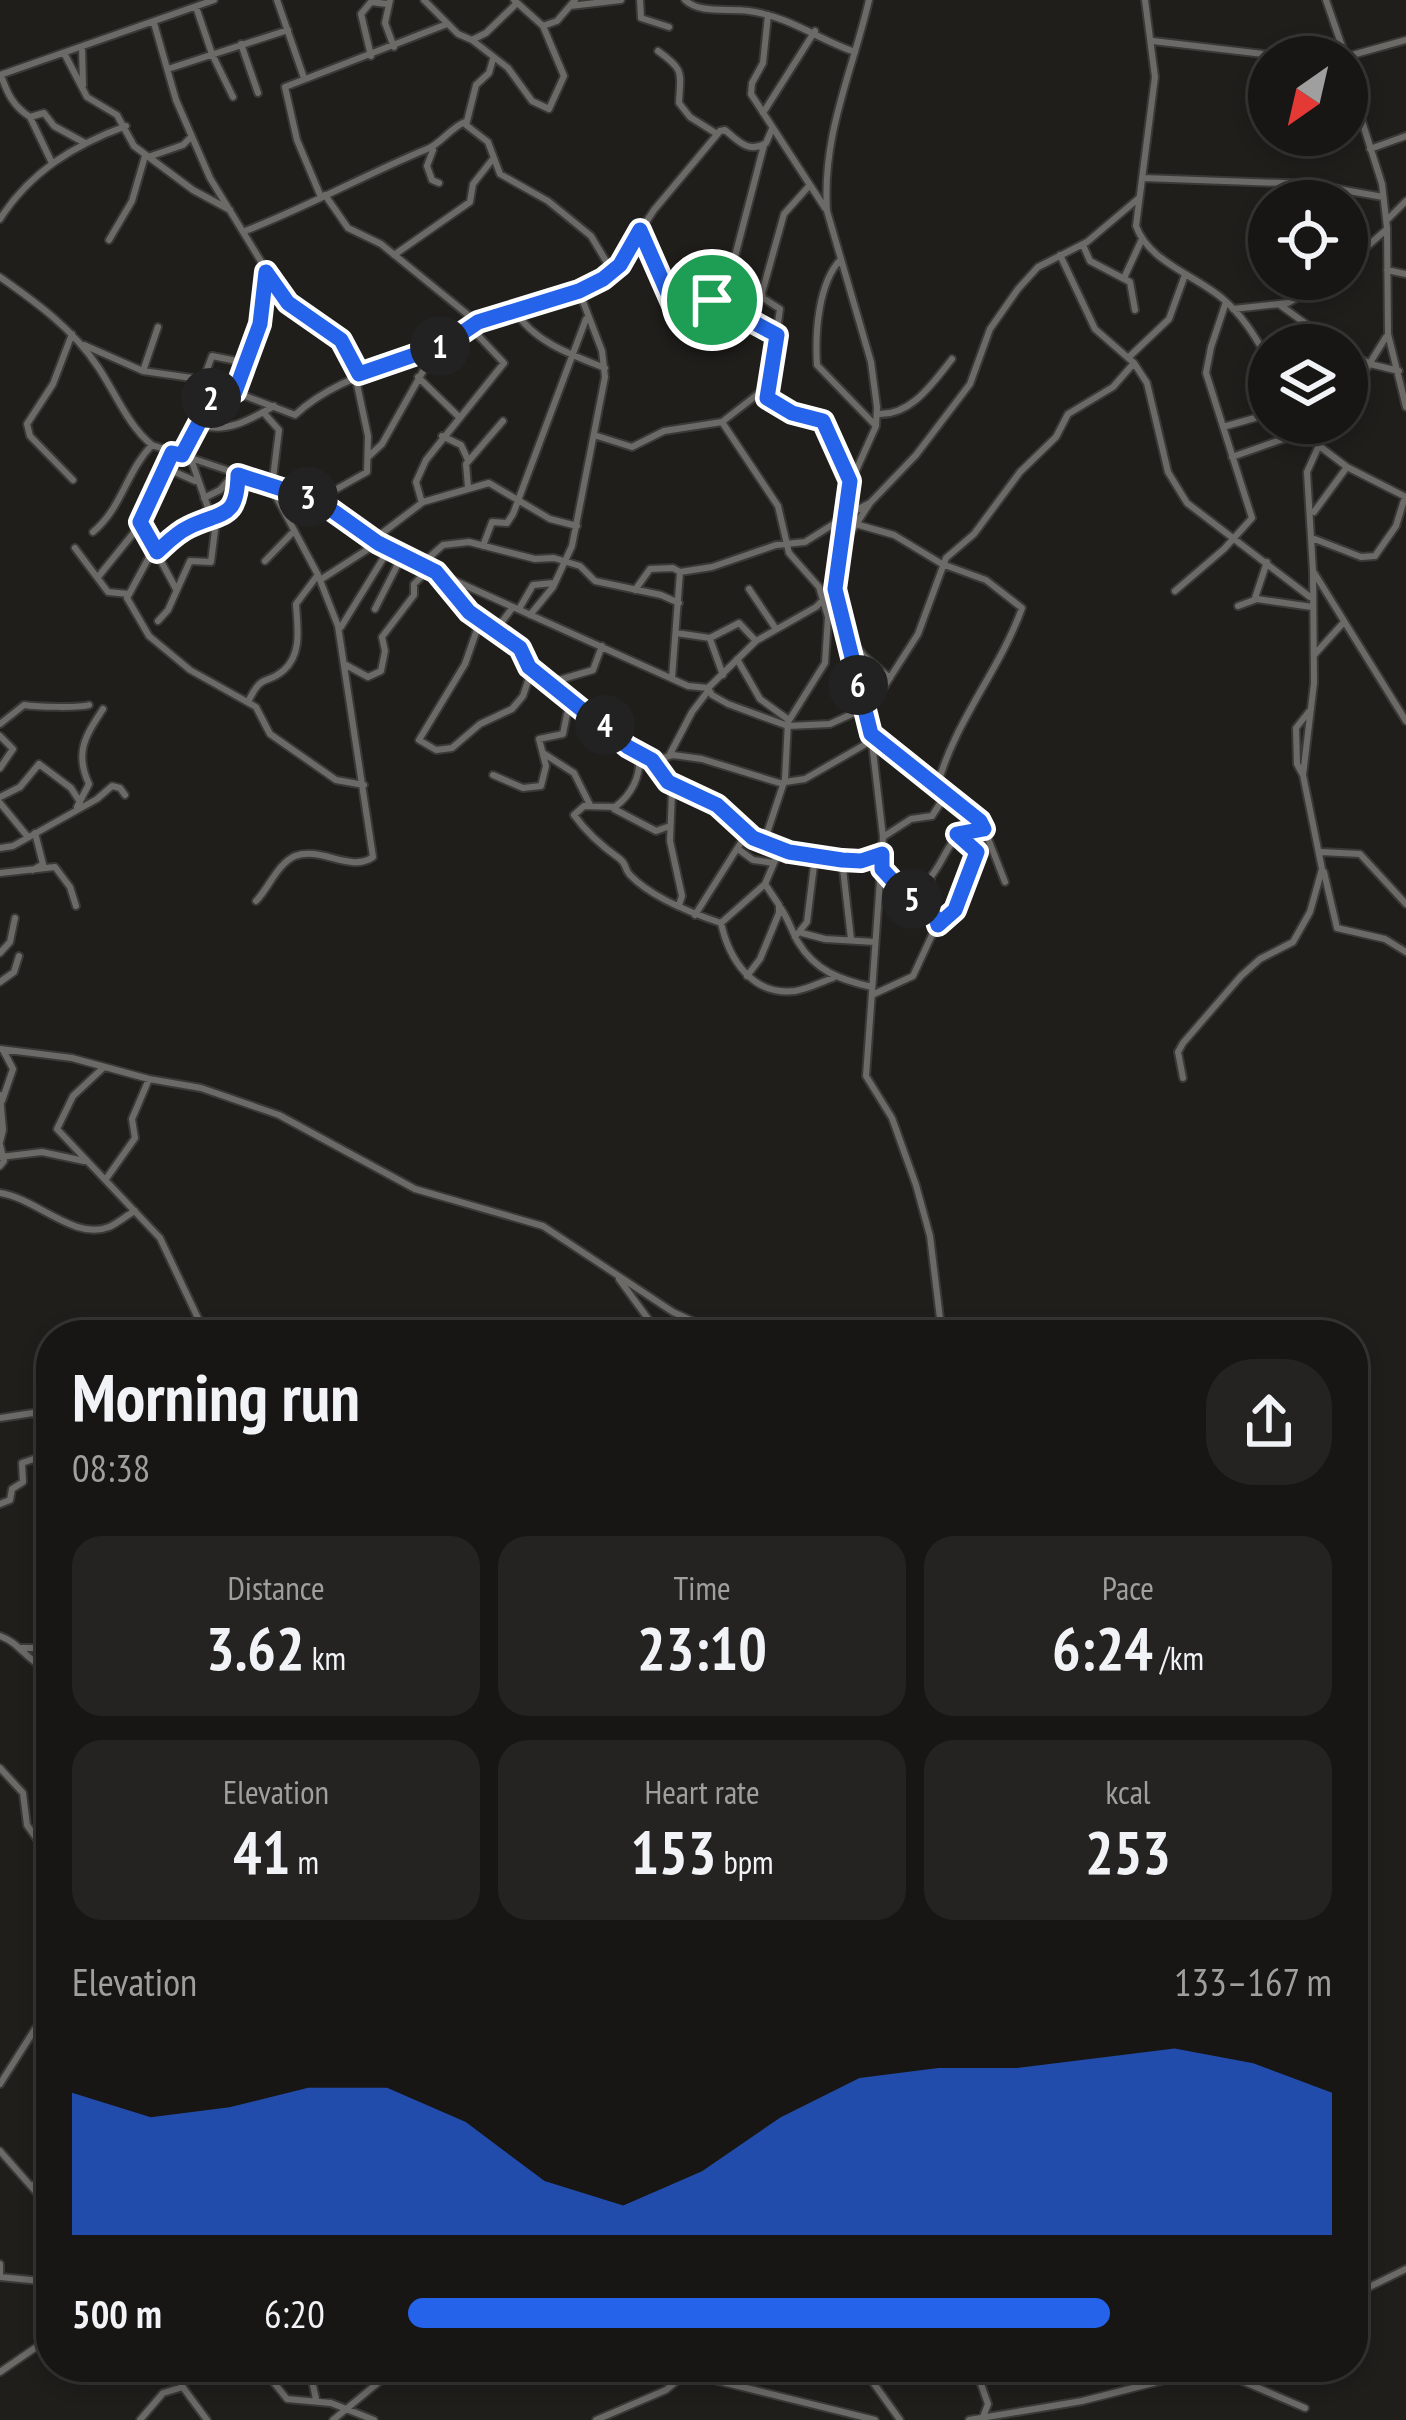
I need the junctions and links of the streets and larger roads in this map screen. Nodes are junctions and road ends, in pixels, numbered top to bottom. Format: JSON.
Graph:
{"nodes":[{"id":1,"x":214,"y":0,"type":"edge"},
{"id":2,"x":277,"y":0,"type":"edge"},
{"id":3,"x":424,"y":0,"type":"edge"},
{"id":4,"x":621,"y":0,"type":"edge"},
{"id":5,"x":640,"y":0,"type":"edge"},
{"id":6,"x":685,"y":0,"type":"edge"},
{"id":7,"x":868,"y":0,"type":"edge"},
{"id":8,"x":1145,"y":0,"type":"edge"},
{"id":9,"x":1342,"y":0,"type":"edge"},
{"id":10,"x":388,"y":2,"type":"edge"},
{"id":11,"x":516,"y":2,"type":"edge"},
{"id":12,"x":1326,"y":2,"type":"edge"},
{"id":13,"x":573,"y":3,"type":"edge"},
{"id":14,"x":196,"y":7,"type":"junction"},
{"id":15,"x":768,"y":15,"type":"junction"},
{"id":16,"x":154,"y":23,"type":"junction"},
{"id":17,"x":447,"y":24,"type":"junction"},
{"id":18,"x":543,"y":26,"type":"junction"},
{"id":19,"x":669,"y":27,"type":"dead end"},
{"id":20,"x":288,"y":30,"type":"junction"},
{"id":21,"x":815,"y":31,"type":"junction"},
{"id":22,"x":1337,"y":36,"type":"edge"},
{"id":23,"x":472,"y":40,"type":"junction"},
{"id":24,"x":1153,"y":41,"type":"junction"},
{"id":25,"x":1403,"y":42,"type":"edge"},
{"id":26,"x":241,"y":44,"type":"junction"},
{"id":27,"x":82,"y":47,"type":"junction"},
{"id":28,"x":394,"y":47,"type":"junction"},
{"id":29,"x":1368,"y":50,"type":"edge"},
{"id":30,"x":658,"y":51,"type":"dead end"},
{"id":31,"x":856,"y":52,"type":"junction"},
{"id":32,"x":1248,"y":52,"type":"edge"},
{"id":33,"x":64,"y":53,"type":"junction"},
{"id":34,"x":1406,"y":53,"type":"edge"},
{"id":35,"x":212,"y":54,"type":"junction"},
{"id":36,"x":370,"y":56,"type":"junction"},
{"id":37,"x":493,"y":59,"type":"junction"},
{"id":38,"x":168,"y":69,"type":"junction"},
{"id":39,"x":0,"y":75,"type":"edge"},
{"id":40,"x":304,"y":78,"type":"junction"},
{"id":41,"x":83,"y":88,"type":"junction"},
{"id":42,"x":258,"y":93,"type":"dead end"},
{"id":43,"x":233,"y":97,"type":"dead end"},
{"id":44,"x":763,"y":113,"type":"junction"},
{"id":45,"x":30,"y":117,"type":"junction"},
{"id":46,"x":465,"y":122,"type":"junction"},
{"id":47,"x":126,"y":126,"type":"junction"},
{"id":48,"x":772,"y":129,"type":"junction"},
{"id":49,"x":112,"y":131,"type":"junction"},
{"id":50,"x":717,"y":134,"type":"junction"},
{"id":51,"x":1406,"y":136,"type":"edge"},
{"id":52,"x":190,"y":138,"type":"junction"},
{"id":53,"x":1368,"y":142,"type":"edge"},
{"id":54,"x":86,"y":143,"type":"junction"},
{"id":55,"x":183,"y":145,"type":"junction"},
{"id":56,"x":764,"y":145,"type":"junction"},
{"id":57,"x":134,"y":146,"type":"junction"},
{"id":58,"x":434,"y":146,"type":"junction"},
{"id":59,"x":195,"y":149,"type":"junction"},
{"id":60,"x":1370,"y":149,"type":"junction"},
{"id":61,"x":147,"y":156,"type":"junction"},
{"id":62,"x":492,"y":160,"type":"junction"},
{"id":63,"x":52,"y":163,"type":"junction"},
{"id":64,"x":1143,"y":178,"type":"junction"},
{"id":65,"x":439,"y":183,"type":"dead end"},
{"id":66,"x":1248,"y":183,"type":"edge"},
{"id":67,"x":809,"y":186,"type":"junction"},
{"id":68,"x":1368,"y":194,"type":"edge"},
{"id":69,"x":323,"y":196,"type":"junction"},
{"id":70,"x":1384,"y":197,"type":"junction"},
{"id":71,"x":1139,"y":199,"type":"junction"},
{"id":72,"x":1406,"y":200,"type":"edge"},
{"id":73,"x":827,"y":211,"type":"junction"},
{"id":74,"x":233,"y":212,"type":"junction"},
{"id":75,"x":0,"y":219,"type":"edge"},
{"id":76,"x":1406,"y":219,"type":"edge"},
{"id":77,"x":1388,"y":223,"type":"junction"},
{"id":78,"x":640,"y":230,"type":"junction"},
{"id":79,"x":244,"y":232,"type":"junction"},
{"id":80,"x":1142,"y":239,"type":"junction"},
{"id":81,"x":110,"y":240,"type":"dead end"},
{"id":82,"x":1368,"y":243,"type":"edge"},
{"id":83,"x":1083,"y":245,"type":"junction"},
{"id":84,"x":394,"y":255,"type":"junction"},
{"id":85,"x":1060,"y":255,"type":"junction"},
{"id":86,"x":841,"y":259,"type":"junction"},
{"id":87,"x":1387,"y":270,"type":"junction"},
{"id":88,"x":266,"y":272,"type":"junction"},
{"id":89,"x":613,"y":272,"type":"junction"},
{"id":90,"x":1185,"y":273,"type":"junction"},
{"id":91,"x":1406,"y":274,"type":"edge"},
{"id":92,"x":0,"y":277,"type":"edge"},
{"id":93,"x":1124,"y":278,"type":"junction"},
{"id":94,"x":11,"y":285,"type":"junction"},
{"id":95,"x":0,"y":290,"type":"edge"},
{"id":96,"x":579,"y":291,"type":"junction"},
{"id":97,"x":712,"y":300,"type":"junction"},
{"id":98,"x":1293,"y":300,"type":"edge"},
{"id":99,"x":1279,"y":305,"type":"junction"},
{"id":100,"x":1230,"y":306,"type":"junction"},
{"id":101,"x":1135,"y":310,"type":"dead end"},
{"id":102,"x":515,"y":311,"type":"junction"},
{"id":103,"x":586,"y":318,"type":"junction"},
{"id":104,"x":1306,"y":324,"type":"edge"},
{"id":105,"x":475,"y":325,"type":"junction"},
{"id":106,"x":1248,"y":326,"type":"edge"},
{"id":107,"x":158,"y":327,"type":"dead end"},
{"id":108,"x":72,"y":334,"type":"junction"},
{"id":109,"x":1388,"y":334,"type":"junction"},
{"id":110,"x":777,"y":335,"type":"junction"},
{"id":111,"x":81,"y":344,"type":"junction"},
{"id":112,"x":436,"y":348,"type":"junction"},
{"id":113,"x":574,"y":357,"type":"junction"},
{"id":114,"x":603,"y":358,"type":"junction"},
{"id":115,"x":952,"y":359,"type":"dead end"},
{"id":116,"x":1131,"y":361,"type":"junction"},
{"id":117,"x":247,"y":363,"type":"junction"},
{"id":118,"x":594,"y":364,"type":"junction"},
{"id":119,"x":1370,"y":364,"type":"junction"},
{"id":120,"x":1368,"y":367,"type":"edge"},
{"id":121,"x":604,"y":368,"type":"junction"},
{"id":122,"x":1399,"y":370,"type":"junction"},
{"id":123,"x":143,"y":371,"type":"junction"},
{"id":124,"x":357,"y":374,"type":"junction"},
{"id":125,"x":418,"y":377,"type":"junction"},
{"id":126,"x":202,"y":380,"type":"junction"},
{"id":127,"x":217,"y":389,"type":"junction"},
{"id":128,"x":1405,"y":391,"type":"edge"},
{"id":129,"x":235,"y":392,"type":"junction"},
{"id":130,"x":767,"y":398,"type":"junction"},
{"id":131,"x":274,"y":406,"type":"junction"},
{"id":132,"x":1406,"y":407,"type":"edge"},
{"id":133,"x":263,"y":412,"type":"junction"},
{"id":134,"x":877,"y":414,"type":"junction"},
{"id":135,"x":458,"y":416,"type":"junction"},
{"id":136,"x":1248,"y":420,"type":"edge"},
{"id":137,"x":503,"y":421,"type":"dead end"},
{"id":138,"x":722,"y":422,"type":"junction"},
{"id":139,"x":200,"y":424,"type":"junction"},
{"id":140,"x":876,"y":426,"type":"junction"},
{"id":141,"x":1223,"y":427,"type":"junction"},
{"id":142,"x":595,"y":435,"type":"junction"},
{"id":143,"x":442,"y":436,"type":"junction"},
{"id":144,"x":1269,"y":444,"type":"edge"},
{"id":145,"x":152,"y":445,"type":"junction"},
{"id":146,"x":1318,"y":446,"type":"joint"},
{"id":147,"x":182,"y":456,"type":"junction"},
{"id":148,"x":1232,"y":457,"type":"junction"},
{"id":149,"x":368,"y":458,"type":"junction"},
{"id":150,"x":469,"y":461,"type":"junction"},
{"id":151,"x":1347,"y":467,"type":"junction"},
{"id":152,"x":166,"y":468,"type":"junction"},
{"id":153,"x":236,"y":475,"type":"junction"},
{"id":154,"x":73,"y":480,"type":"dead end"},
{"id":155,"x":850,"y":481,"type":"junction"},
{"id":156,"x":198,"y":482,"type":"junction"},
{"id":157,"x":271,"y":485,"type":"junction"},
{"id":158,"x":468,"y":489,"type":"junction"},
{"id":159,"x":1406,"y":497,"type":"edge"},
{"id":160,"x":204,"y":498,"type":"junction"},
{"id":161,"x":518,"y":500,"type":"junction"},
{"id":162,"x":422,"y":503,"type":"junction"},
{"id":163,"x":870,"y":503,"type":"junction"},
{"id":164,"x":325,"y":505,"type":"junction"},
{"id":165,"x":1312,"y":514,"type":"junction"},
{"id":166,"x":844,"y":515,"type":"junction"},
{"id":167,"x":214,"y":519,"type":"junction"},
{"id":168,"x":140,"y":522,"type":"junction"},
{"id":169,"x":577,"y":526,"type":"junction"},
{"id":170,"x":859,"y":526,"type":"junction"},
{"id":171,"x":294,"y":531,"type":"junction"},
{"id":172,"x":93,"y":532,"type":"dead end"},
{"id":173,"x":1312,"y":538,"type":"junction"},
{"id":174,"x":1234,"y":539,"type":"junction"},
{"id":175,"x":375,"y":541,"type":"junction"},
{"id":176,"x":483,"y":546,"type":"junction"},
{"id":177,"x":787,"y":546,"type":"junction"},
{"id":178,"x":75,"y":548,"type":"dead end"},
{"id":179,"x":389,"y":549,"type":"junction"},
{"id":180,"x":156,"y":550,"type":"junction"},
{"id":181,"x":839,"y":550,"type":"junction"},
{"id":182,"x":402,"y":556,"type":"junction"},
{"id":183,"x":265,"y":561,"type":"dead end"},
{"id":184,"x":1267,"y":562,"type":"junction"},
{"id":185,"x":565,"y":563,"type":"junction"},
{"id":186,"x":419,"y":564,"type":"junction"},
{"id":187,"x":942,"y":564,"type":"junction"},
{"id":188,"x":432,"y":570,"type":"junction"},
{"id":189,"x":680,"y":572,"type":"junction"},
{"id":190,"x":1313,"y":572,"type":"junction"},
{"id":191,"x":98,"y":577,"type":"junction"},
{"id":192,"x":319,"y":577,"type":"junction"},
{"id":193,"x":555,"y":583,"type":"junction"},
{"id":194,"x":176,"y":589,"type":"junction"},
{"id":195,"x":749,"y":589,"type":"dead end"},
{"id":196,"x":835,"y":589,"type":"junction"},
{"id":197,"x":634,"y":591,"type":"junction"},
{"id":198,"x":1175,"y":591,"type":"dead end"},
{"id":199,"x":129,"y":594,"type":"junction"},
{"id":200,"x":826,"y":598,"type":"junction"},
{"id":201,"x":1255,"y":599,"type":"junction"},
{"id":202,"x":679,"y":603,"type":"junction"},
{"id":203,"x":1312,"y":603,"type":"junction"},
{"id":204,"x":1238,"y":606,"type":"dead end"},
{"id":205,"x":516,"y":608,"type":"junction"},
{"id":206,"x":375,"y":609,"type":"dead end"},
{"id":207,"x":530,"y":615,"type":"junction"},
{"id":208,"x":158,"y":621,"type":"dead end"},
{"id":209,"x":480,"y":621,"type":"junction"},
{"id":210,"x":1343,"y":623,"type":"junction"},
{"id":211,"x":776,"y":628,"type":"junction"},
{"id":212,"x":495,"y":631,"type":"junction"},
{"id":213,"x":340,"y":632,"type":"junction"},
{"id":214,"x":674,"y":633,"type":"junction"},
{"id":215,"x":710,"y":638,"type":"junction"},
{"id":216,"x":849,"y":638,"type":"junction"},
{"id":217,"x":756,"y":641,"type":"junction"},
{"id":218,"x":602,"y":646,"type":"junction"},
{"id":219,"x":1315,"y":654,"type":"junction"},
{"id":220,"x":737,"y":659,"type":"junction"},
{"id":221,"x":346,"y":665,"type":"junction"},
{"id":222,"x":532,"y":669,"type":"junction"},
{"id":223,"x":723,"y":675,"type":"junction"},
{"id":224,"x":672,"y":678,"type":"junction"},
{"id":225,"x":890,"y":678,"type":"junction"},
{"id":226,"x":549,"y":682,"type":"junction"},
{"id":227,"x":708,"y":689,"type":"junction"},
{"id":228,"x":576,"y":701,"type":"junction"},
{"id":229,"x":248,"y":702,"type":"junction"},
{"id":230,"x":89,"y":705,"type":"dead end"},
{"id":231,"x":865,"y":708,"type":"junction"},
{"id":232,"x":103,"y":709,"type":"dead end"},
{"id":233,"x":1406,"y":721,"type":"edge"},
{"id":234,"x":788,"y":723,"type":"junction"},
{"id":235,"x":0,"y":724,"type":"edge"},
{"id":236,"x":0,"y":736,"type":"edge"},
{"id":237,"x":871,"y":738,"type":"junction"},
{"id":238,"x":543,"y":753,"type":"junction"},
{"id":239,"x":640,"y":756,"type":"junction"},
{"id":240,"x":669,"y":756,"type":"junction"},
{"id":241,"x":652,"y":760,"type":"junction"},
{"id":242,"x":0,"y":768,"type":"edge"},
{"id":243,"x":494,"y":775,"type":"dead end"},
{"id":244,"x":668,"y":782,"type":"junction"},
{"id":245,"x":784,"y":783,"type":"junction"},
{"id":246,"x":364,"y":785,"type":"junction"},
{"id":247,"x":937,"y":788,"type":"junction"},
{"id":248,"x":125,"y":795,"type":"dead end"},
{"id":249,"x":0,"y":800,"type":"edge"},
{"id":250,"x":81,"y":802,"type":"junction"},
{"id":251,"x":590,"y":805,"type":"junction"},
{"id":252,"x":610,"y":807,"type":"junction"},
{"id":253,"x":72,"y":812,"type":"junction"},
{"id":254,"x":670,"y":826,"type":"junction"},
{"id":255,"x":984,"y":829,"type":"junction"},
{"id":256,"x":747,"y":833,"type":"junction"},
{"id":257,"x":957,"y":834,"type":"junction"},
{"id":258,"x":31,"y":835,"type":"junction"},
{"id":259,"x":883,"y":837,"type":"junction"},
{"id":260,"x":764,"y":842,"type":"junction"},
{"id":261,"x":0,"y":848,"type":"edge"},
{"id":262,"x":738,"y":849,"type":"junction"},
{"id":263,"x":780,"y":849,"type":"junction"},
{"id":264,"x":1321,"y":852,"type":"junction"},
{"id":265,"x":882,"y":854,"type":"junction"},
{"id":266,"x":815,"y":857,"type":"junction"},
{"id":267,"x":842,"y":860,"type":"junction"},
{"id":268,"x":775,"y":863,"type":"junction"},
{"id":269,"x":1322,"y":868,"type":"junction"},
{"id":270,"x":882,"y":869,"type":"junction"},
{"id":271,"x":32,"y":870,"type":"junction"},
{"id":272,"x":0,"y":873,"type":"edge"},
{"id":273,"x":931,"y":878,"type":"junction"},
{"id":274,"x":894,"y":882,"type":"junction"},
{"id":275,"x":1006,"y":882,"type":"dead end"},
{"id":276,"x":765,"y":884,"type":"junction"},
{"id":277,"x":256,"y":901,"type":"dead end"},
{"id":278,"x":1406,"y":904,"type":"edge"},
{"id":279,"x":679,"y":905,"type":"junction"},
{"id":280,"x":76,"y":906,"type":"dead end"},
{"id":281,"x":779,"y":906,"type":"junction"},
{"id":282,"x":934,"y":915,"type":"junction"},
{"id":283,"x":695,"y":916,"type":"junction"},
{"id":284,"x":15,"y":918,"type":"dead end"},
{"id":285,"x":721,"y":923,"type":"junction"},
{"id":286,"x":938,"y":925,"type":"junction"},
{"id":287,"x":798,"y":935,"type":"junction"},
{"id":288,"x":851,"y":939,"type":"junction"},
{"id":289,"x":875,"y":942,"type":"junction"},
{"id":290,"x":1405,"y":949,"type":"edge"},
{"id":291,"x":0,"y":953,"type":"edge"},
{"id":292,"x":20,"y":956,"type":"dead end"},
{"id":293,"x":747,"y":976,"type":"junction"},
{"id":294,"x":833,"y":978,"type":"junction"},
{"id":295,"x":0,"y":982,"type":"edge"},
{"id":296,"x":872,"y":991,"type":"junction"},
{"id":297,"x":1,"y":1049,"type":"edge"},
{"id":298,"x":104,"y":1067,"type":"junction"},
{"id":299,"x":1183,"y":1078,"type":"dead end"},
{"id":300,"x":149,"y":1079,"type":"junction"},
{"id":301,"x":1,"y":1098,"type":"edge"},
{"id":302,"x":2,"y":1130,"type":"edge"},
{"id":303,"x":0,"y":1143,"type":"edge"},
{"id":304,"x":1,"y":1160,"type":"edge"},
{"id":305,"x":84,"y":1161,"type":"junction"},
{"id":306,"x":106,"y":1179,"type":"junction"},
{"id":307,"x":0,"y":1192,"type":"edge"},
{"id":308,"x":135,"y":1211,"type":"junction"},
{"id":309,"x":617,"y":1276,"type":"junction"},
{"id":310,"x":199,"y":1320,"type":"edge"},
{"id":311,"x":649,"y":1320,"type":"edge"},
{"id":312,"x":687,"y":1320,"type":"edge"},
{"id":313,"x":940,"y":1320,"type":"edge"},
{"id":314,"x":36,"y":1415,"type":"edge"},
{"id":315,"x":0,"y":1418,"type":"edge"},
{"id":316,"x":36,"y":1458,"type":"edge"},
{"id":317,"x":0,"y":1504,"type":"edge"},
{"id":318,"x":0,"y":1636,"type":"edge"},
{"id":319,"x":19,"y":1648,"type":"junction"},
{"id":320,"x":36,"y":1648,"type":"edge"},
{"id":321,"x":36,"y":1664,"type":"edge"},
{"id":322,"x":0,"y":1768,"type":"edge"},
{"id":323,"x":12,"y":1781,"type":"junction"},
{"id":324,"x":1,"y":1788,"type":"edge"},
{"id":325,"x":36,"y":1838,"type":"edge"},
{"id":326,"x":36,"y":2030,"type":"edge"},
{"id":327,"x":0,"y":2084,"type":"edge"},
{"id":328,"x":0,"y":2151,"type":"edge"},
{"id":329,"x":31,"y":2185,"type":"junction"},
{"id":330,"x":36,"y":2185,"type":"edge"},
{"id":331,"x":36,"y":2191,"type":"edge"},
{"id":332,"x":0,"y":2264,"type":"edge"},
{"id":333,"x":1406,"y":2269,"type":"edge"},
{"id":334,"x":0,"y":2277,"type":"edge"},
{"id":335,"x":36,"y":2281,"type":"edge"},
{"id":336,"x":1368,"y":2288,"type":"edge"},
{"id":337,"x":36,"y":2347,"type":"edge"},
{"id":338,"x":0,"y":2372,"type":"edge"},
{"id":339,"x":273,"y":2382,"type":"edge"},
{"id":340,"x":312,"y":2382,"type":"edge"},
{"id":341,"x":379,"y":2382,"type":"edge"},
{"id":342,"x":674,"y":2382,"type":"edge"},
{"id":343,"x":714,"y":2382,"type":"edge"},
{"id":344,"x":873,"y":2382,"type":"edge"},
{"id":345,"x":980,"y":2382,"type":"edge"},
{"id":346,"x":1150,"y":2382,"type":"edge"},
{"id":347,"x":180,"y":2383,"type":"joint"},
{"id":348,"x":1253,"y":2383,"type":"edge"},
{"id":349,"x":316,"y":2400,"type":"junction"},
{"id":350,"x":346,"y":2408,"type":"junction"},
{"id":351,"x":1305,"y":2408,"type":"dead end"},
{"id":352,"x":983,"y":2417,"type":"edge"},
{"id":353,"x":141,"y":2418,"type":"edge"},
{"id":354,"x":204,"y":2419,"type":"edge"},
{"id":355,"x":152,"y":2420,"type":"edge"},
{"id":356,"x":333,"y":2420,"type":"edge"},
{"id":357,"x":374,"y":2420,"type":"edge"},
{"id":358,"x":596,"y":2420,"type":"edge"},
{"id":359,"x":875,"y":2420,"type":"edge"},
{"id":360,"x":901,"y":2420,"type":"edge"},
{"id":361,"x":969,"y":2420,"type":"edge"}],
"edges":[{"from":1,"to":14,"type":"street"},
{"from":2,"to":20,"type":"street"},
{"from":3,"to":17,"type":"street"},
{"from":4,"to":13,"type":"street"},
{"from":5,"to":19,"type":"street"},
{"from":6,"to":15,"type":"street"},
{"from":7,"to":31,"type":"street"},
{"from":8,"to":24,"type":"street"},
{"from":9,"to":12,"type":"street"},
{"from":10,"to":28,"type":"street"},
{"from":10,"to":36,"type":"street"},
{"from":11,"to":18,"type":"street"},
{"from":11,"to":23,"type":"street"},
{"from":12,"to":22,"type":"street"},
{"from":13,"to":18,"type":"street"},
{"from":14,"to":16,"type":"street"},
{"from":14,"to":35,"type":"street"},
{"from":15,"to":21,"type":"street"},
{"from":15,"to":44,"type":"street"},
{"from":16,"to":27,"type":"street"},
{"from":16,"to":38,"type":"street"},
{"from":17,"to":23,"type":"street"},
{"from":17,"to":28,"type":"street"},
{"from":18,"to":37,"type":"street"},
{"from":20,"to":26,"type":"street"},
{"from":20,"to":40,"type":"street"},
{"from":21,"to":31,"type":"street"},
{"from":21,"to":44,"type":"street"},
{"from":23,"to":37,"type":"street"},
{"from":24,"to":32,"type":"street"},
{"from":24,"to":64,"type":"street"},
{"from":25,"to":29,"type":"street"},
{"from":25,"to":34,"type":"street"},
{"from":26,"to":35,"type":"street"},
{"from":26,"to":42,"type":"street"},
{"from":27,"to":33,"type":"street"},
{"from":27,"to":41,"type":"street"},
{"from":28,"to":36,"type":"street"},
{"from":30,"to":50,"type":"street"},
{"from":31,"to":73,"type":"street"},
{"from":33,"to":39,"type":"street"},
{"from":33,"to":41,"type":"street"},
{"from":35,"to":38,"type":"street"},
{"from":35,"to":43,"type":"street"},
{"from":36,"to":40,"type":"street"},
{"from":37,"to":46,"type":"street"},
{"from":38,"to":52,"type":"street"},
{"from":39,"to":45,"type":"street"},
{"from":40,"to":69,"type":"street"},
{"from":41,"to":47,"type":"street"},
{"from":44,"to":48,"type":"street"},
{"from":45,"to":54,"type":"street"},
{"from":45,"to":63,"type":"street"},
{"from":46,"to":58,"type":"street"},
{"from":46,"to":62,"type":"street"},
{"from":47,"to":49,"type":"street"},
{"from":47,"to":57,"type":"street"},
{"from":48,"to":56,"type":"street"},
{"from":48,"to":67,"type":"street"},
{"from":49,"to":54,"type":"street"},
{"from":49,"to":57,"type":"street"},
{"from":50,"to":56,"type":"street"},
{"from":50,"to":78,"type":"street"},
{"from":51,"to":60,"type":"street"},
{"from":52,"to":55,"type":"street"},
{"from":52,"to":59,"type":"street"},
{"from":53,"to":60,"type":"street"},
{"from":54,"to":63,"type":"street"},
{"from":55,"to":59,"type":"street"},
{"from":55,"to":61,"type":"street"},
{"from":56,"to":97,"type":"street"},
{"from":57,"to":61,"type":"street"},
{"from":58,"to":65,"type":"street"},
{"from":58,"to":69,"type":"street"},
{"from":59,"to":74,"type":"street"},
{"from":60,"to":70,"type":"street"},
{"from":61,"to":74,"type":"street"},
{"from":61,"to":81,"type":"street"},
{"from":62,"to":84,"type":"street"},
{"from":62,"to":89,"type":"street"},
{"from":63,"to":75,"type":"street"},
{"from":64,"to":66,"type":"street"},
{"from":64,"to":71,"type":"street"},
{"from":67,"to":73,"type":"street"},
{"from":67,"to":110,"type":"street"},
{"from":68,"to":70,"type":"street"},
{"from":69,"to":79,"type":"street"},
{"from":69,"to":84,"type":"street"},
{"from":70,"to":77,"type":"street"},
{"from":71,"to":80,"type":"street"},
{"from":71,"to":83,"type":"street"},
{"from":72,"to":77,"type":"street"},
{"from":73,"to":86,"type":"street"},
{"from":74,"to":79,"type":"street"},
{"from":76,"to":77,"type":"street"},
{"from":77,"to":82,"type":"street"},
{"from":77,"to":87,"type":"street"},
{"from":78,"to":89,"type":"street"},
{"from":78,"to":97,"type":"street"},
{"from":79,"to":88,"type":"street"},
{"from":80,"to":90,"type":"street"},
{"from":80,"to":93,"type":"street"},
{"from":83,"to":85,"type":"street"},
{"from":83,"to":93,"type":"street"},
{"from":84,"to":105,"type":"street"},
{"from":85,"to":116,"type":"street"},
{"from":85,"to":163,"type":"street"},
{"from":86,"to":134,"type":"street"},
{"from":86,"to":140,"type":"street"},
{"from":87,"to":91,"type":"street"},
{"from":87,"to":109,"type":"street"},
{"from":88,"to":117,"type":"street"},
{"from":88,"to":124,"type":"street"},
{"from":89,"to":96,"type":"street"},
{"from":90,"to":100,"type":"street"},
{"from":90,"to":116,"type":"street"},
{"from":92,"to":94,"type":"street"},
{"from":93,"to":101,"type":"street"},
{"from":94,"to":95,"type":"street"},
{"from":94,"to":108,"type":"street"},
{"from":96,"to":102,"type":"street"},
{"from":96,"to":103,"type":"street"},
{"from":97,"to":110,"type":"street"},
{"from":98,"to":99,"type":"street"},
{"from":99,"to":100,"type":"street"},
{"from":99,"to":104,"type":"street"},
{"from":100,"to":106,"type":"street"},
{"from":100,"to":141,"type":"street"},
{"from":102,"to":105,"type":"street"},
{"from":102,"to":113,"type":"street"},
{"from":103,"to":113,"type":"street"},
{"from":103,"to":114,"type":"street"},
{"from":105,"to":112,"type":"street"},
{"from":105,"to":135,"type":"street"},
{"from":107,"to":123,"type":"street"},
{"from":108,"to":111,"type":"street"},
{"from":108,"to":154,"type":"street"},
{"from":109,"to":119,"type":"street"},
{"from":109,"to":122,"type":"street"},
{"from":110,"to":130,"type":"street"},
{"from":111,"to":123,"type":"street"},
{"from":111,"to":145,"type":"street"},
{"from":112,"to":124,"type":"street"},
{"from":112,"to":125,"type":"street"},
{"from":113,"to":118,"type":"street"},
{"from":113,"to":161,"type":"street"},
{"from":114,"to":118,"type":"street"},
{"from":114,"to":121,"type":"street"},
{"from":115,"to":134,"type":"street"},
{"from":116,"to":174,"type":"street"},
{"from":116,"to":187,"type":"street"},
{"from":117,"to":126,"type":"street"},
{"from":117,"to":129,"type":"street"},
{"from":118,"to":121,"type":"street"},
{"from":119,"to":120,"type":"street"},
{"from":119,"to":122,"type":"street"},
{"from":121,"to":142,"type":"street"},
{"from":122,"to":128,"type":"street"},
{"from":123,"to":126,"type":"street"},
{"from":124,"to":131,"type":"street"},
{"from":124,"to":149,"type":"street"},
{"from":125,"to":135,"type":"street"},
{"from":125,"to":149,"type":"street"},
{"from":126,"to":127,"type":"street"},
{"from":127,"to":129,"type":"street"},
{"from":127,"to":139,"type":"street"},
{"from":128,"to":132,"type":"street"},
{"from":129,"to":131,"type":"street"},
{"from":130,"to":138,"type":"street"},
{"from":130,"to":155,"type":"street"},
{"from":131,"to":133,"type":"street"},
{"from":133,"to":139,"type":"street"},
{"from":133,"to":157,"type":"street"},
{"from":134,"to":140,"type":"street"},
{"from":135,"to":143,"type":"street"},
{"from":136,"to":141,"type":"street"},
{"from":137,"to":150,"type":"street"},
{"from":138,"to":142,"type":"street"},
{"from":138,"to":177,"type":"street"},
{"from":139,"to":147,"type":"street"},
{"from":140,"to":155,"type":"street"},
{"from":141,"to":148,"type":"street"},
{"from":142,"to":169,"type":"street"},
{"from":143,"to":150,"type":"street"},
{"from":143,"to":162,"type":"street"},
{"from":144,"to":148,"type":"street"},
{"from":145,"to":147,"type":"street"},
{"from":145,"to":172,"type":"street"},
{"from":146,"to":151,"type":"street"},
{"from":146,"to":165,"type":"street"},
{"from":147,"to":152,"type":"street"},
{"from":147,"to":153,"type":"street"},
{"from":147,"to":156,"type":"street"},
{"from":148,"to":174,"type":"street"},
{"from":149,"to":164,"type":"street"},
{"from":150,"to":158,"type":"street"},
{"from":151,"to":159,"type":"street"},
{"from":151,"to":165,"type":"street"},
{"from":152,"to":156,"type":"street"},
{"from":152,"to":168,"type":"street"},
{"from":153,"to":157,"type":"street"},
{"from":153,"to":160,"type":"street"},
{"from":153,"to":167,"type":"street"},
{"from":155,"to":166,"type":"street"},
{"from":156,"to":160,"type":"street"},
{"from":157,"to":164,"type":"street"},
{"from":157,"to":171,"type":"street"},
{"from":158,"to":161,"type":"street"},
{"from":158,"to":162,"type":"street"},
{"from":159,"to":173,"type":"street"},
{"from":160,"to":167,"type":"street"},
{"from":161,"to":169,"type":"street"},
{"from":161,"to":176,"type":"street"},
{"from":162,"to":175,"type":"street"},
{"from":163,"to":166,"type":"street"},
{"from":163,"to":170,"type":"street"},
{"from":164,"to":175,"type":"street"},
{"from":165,"to":173,"type":"street"},
{"from":166,"to":170,"type":"street"},
{"from":166,"to":177,"type":"street"},
{"from":166,"to":181,"type":"street"},
{"from":167,"to":180,"type":"street"},
{"from":167,"to":194,"type":"street"},
{"from":168,"to":180,"type":"street"},
{"from":168,"to":191,"type":"street"},
{"from":169,"to":185,"type":"street"},
{"from":170,"to":181,"type":"street"},
{"from":170,"to":187,"type":"street"},
{"from":171,"to":183,"type":"street"},
{"from":171,"to":192,"type":"street"},
{"from":173,"to":190,"type":"street"},
{"from":174,"to":184,"type":"street"},
{"from":174,"to":198,"type":"street"},
{"from":175,"to":179,"type":"street"},
{"from":175,"to":192,"type":"street"},
{"from":176,"to":185,"type":"street"},
{"from":176,"to":186,"type":"street"},
{"from":177,"to":189,"type":"street"},
{"from":177,"to":200,"type":"street"},
{"from":178,"to":191,"type":"street"},
{"from":179,"to":182,"type":"street"},
{"from":179,"to":213,"type":"street"},
{"from":180,"to":194,"type":"street"},
{"from":180,"to":199,"type":"street"},
{"from":181,"to":196,"type":"street"},
{"from":182,"to":186,"type":"street"},
{"from":182,"to":206,"type":"street"},
{"from":184,"to":201,"type":"street"},
{"from":184,"to":203,"type":"street"},
{"from":185,"to":193,"type":"street"},
{"from":185,"to":197,"type":"street"},
{"from":186,"to":188,"type":"street"},
{"from":187,"to":225,"type":"street"},
{"from":187,"to":247,"type":"street"},
{"from":188,"to":205,"type":"street"},
{"from":188,"to":209,"type":"street"},
{"from":188,"to":221,"type":"street"},
{"from":189,"to":197,"type":"street"},
{"from":189,"to":202,"type":"street"},
{"from":190,"to":203,"type":"street"},
{"from":190,"to":210,"type":"street"},
{"from":191,"to":199,"type":"street"},
{"from":192,"to":213,"type":"street"},
{"from":192,"to":229,"type":"street"},
{"from":193,"to":205,"type":"street"},
{"from":193,"to":207,"type":"street"},
{"from":194,"to":208,"type":"street"},
{"from":195,"to":211,"type":"street"},
{"from":196,"to":200,"type":"street"},
{"from":196,"to":216,"type":"street"},
{"from":197,"to":202,"type":"street"},
{"from":199,"to":229,"type":"street"},
{"from":200,"to":211,"type":"street"},
{"from":200,"to":234,"type":"street"},
{"from":201,"to":203,"type":"street"},
{"from":201,"to":204,"type":"street"},
{"from":202,"to":214,"type":"street"},
{"from":203,"to":219,"type":"street"},
{"from":205,"to":207,"type":"street"},
{"from":205,"to":212,"type":"street"},
{"from":207,"to":218,"type":"street"},
{"from":209,"to":212,"type":"street"},
{"from":209,"to":222,"type":"street"},
{"from":210,"to":219,"type":"street"},
{"from":210,"to":233,"type":"street"},
{"from":211,"to":217,"type":"street"},
{"from":212,"to":222,"type":"street"},
{"from":213,"to":221,"type":"street"},
{"from":214,"to":215,"type":"street"},
{"from":214,"to":224,"type":"street"},
{"from":215,"to":217,"type":"street"},
{"from":215,"to":223,"type":"street"},
{"from":216,"to":225,"type":"street"},
{"from":216,"to":231,"type":"street"},
{"from":217,"to":220,"type":"street"},
{"from":218,"to":224,"type":"street"},
{"from":218,"to":226,"type":"street"},
{"from":219,"to":264,"type":"street"},
{"from":220,"to":223,"type":"street"},
{"from":220,"to":234,"type":"street"},
{"from":221,"to":246,"type":"street"},
{"from":222,"to":226,"type":"street"},
{"from":223,"to":227,"type":"street"},
{"from":224,"to":227,"type":"street"},
{"from":225,"to":231,"type":"street"},
{"from":226,"to":228,"type":"street"},
{"from":227,"to":234,"type":"street"},
{"from":227,"to":240,"type":"street"},
{"from":228,"to":238,"type":"street"},
{"from":228,"to":239,"type":"street"},
{"from":229,"to":246,"type":"street"},
{"from":230,"to":235,"type":"street"},
{"from":231,"to":234,"type":"street"},
{"from":231,"to":237,"type":"street"},
{"from":232,"to":250,"type":"street"},
{"from":234,"to":245,"type":"street"},
{"from":236,"to":242,"type":"street"},
{"from":237,"to":245,"type":"street"},
{"from":237,"to":247,"type":"street"},
{"from":237,"to":259,"type":"street"},
{"from":238,"to":243,"type":"street"},
{"from":238,"to":251,"type":"street"},
{"from":239,"to":241,"type":"street"},
{"from":239,"to":252,"type":"street"},
{"from":240,"to":241,"type":"street"},
{"from":240,"to":245,"type":"street"},
{"from":241,"to":244,"type":"street"},
{"from":244,"to":254,"type":"street"},
{"from":244,"to":256,"type":"street"},
{"from":245,"to":260,"type":"street"},
{"from":246,"to":277,"type":"street"},
{"from":247,"to":255,"type":"street"},
{"from":247,"to":259,"type":"street"},
{"from":248,"to":253,"type":"street"},
{"from":249,"to":250,"type":"street"},
{"from":249,"to":258,"type":"street"},
{"from":250,"to":253,"type":"street"},
{"from":251,"to":252,"type":"street"},
{"from":251,"to":279,"type":"street"},
{"from":252,"to":254,"type":"street"},
{"from":253,"to":258,"type":"street"},
{"from":254,"to":279,"type":"street"},
{"from":255,"to":257,"type":"street"},
{"from":255,"to":275,"type":"street"},
{"from":256,"to":260,"type":"street"},
{"from":256,"to":262,"type":"street"},
{"from":257,"to":273,"type":"street"},
{"from":257,"to":286,"type":"street"},
{"from":258,"to":261,"type":"street"},
{"from":258,"to":271,"type":"street"},
{"from":259,"to":265,"type":"street"},
{"from":260,"to":263,"type":"street"},
{"from":262,"to":268,"type":"street"},
{"from":262,"to":283,"type":"street"},
{"from":263,"to":266,"type":"street"},
{"from":263,"to":268,"type":"street"},
{"from":264,"to":269,"type":"street"},
{"from":264,"to":278,"type":"street"},
{"from":265,"to":267,"type":"street"},
{"from":265,"to":270,"type":"street"},
{"from":266,"to":267,"type":"street"},
{"from":266,"to":287,"type":"street"},
{"from":267,"to":288,"type":"street"},
{"from":268,"to":276,"type":"street"},
{"from":269,"to":290,"type":"street"},
{"from":269,"to":299,"type":"street"},
{"from":270,"to":274,"type":"street"},
{"from":270,"to":289,"type":"street"},
{"from":271,"to":272,"type":"street"},
{"from":271,"to":280,"type":"street"},
{"from":273,"to":274,"type":"street"},
{"from":273,"to":282,"type":"street"},
{"from":274,"to":282,"type":"street"},
{"from":276,"to":281,"type":"street"},
{"from":276,"to":285,"type":"street"},
{"from":279,"to":283,"type":"street"},
{"from":281,"to":287,"type":"street"},
{"from":281,"to":293,"type":"street"},
{"from":282,"to":286,"type":"street"},
{"from":283,"to":285,"type":"street"},
{"from":284,"to":291,"type":"street"},
{"from":285,"to":293,"type":"street"},
{"from":286,"to":296,"type":"street"},
{"from":287,"to":288,"type":"street"},
{"from":287,"to":294,"type":"street"},
{"from":288,"to":289,"type":"street"},
{"from":289,"to":296,"type":"street"},
{"from":292,"to":295,"type":"street"},
{"from":293,"to":294,"type":"street"},
{"from":294,"to":296,"type":"street"},
{"from":296,"to":313,"type":"street"},
{"from":297,"to":298,"type":"street"},
{"from":297,"to":301,"type":"street"},
{"from":298,"to":300,"type":"street"},
{"from":298,"to":305,"type":"street"},
{"from":300,"to":306,"type":"street"},
{"from":300,"to":309,"type":"street"},
{"from":301,"to":302,"type":"street"},
{"from":302,"to":303,"type":"street"},
{"from":303,"to":304,"type":"street"},
{"from":304,"to":305,"type":"street"},
{"from":305,"to":306,"type":"street"},
{"from":306,"to":308,"type":"street"},
{"from":307,"to":308,"type":"street"},
{"from":308,"to":310,"type":"street"},
{"from":309,"to":311,"type":"street"},
{"from":309,"to":312,"type":"street"},
{"from":314,"to":315,"type":"street"},
{"from":316,"to":317,"type":"street"},
{"from":318,"to":319,"type":"street"},
{"from":319,"to":320,"type":"street"},
{"from":319,"to":321,"type":"street"},
{"from":322,"to":323,"type":"street"},
{"from":323,"to":324,"type":"street"},
{"from":323,"to":325,"type":"street"},
{"from":326,"to":327,"type":"street"},
{"from":328,"to":329,"type":"street"},
{"from":329,"to":330,"type":"street"},
{"from":329,"to":331,"type":"street"},
{"from":332,"to":334,"type":"street"},
{"from":333,"to":336,"type":"street"},
{"from":334,"to":335,"type":"street"},
{"from":337,"to":338,"type":"street"},
{"from":339,"to":349,"type":"street"},
{"from":340,"to":349,"type":"street"},
{"from":341,"to":350,"type":"street"},
{"from":342,"to":358,"type":"street"},
{"from":343,"to":359,"type":"street"},
{"from":344,"to":360,"type":"street"},
{"from":345,"to":352,"type":"street"},
{"from":346,"to":352,"type":"street"},
{"from":347,"to":353,"type":"street"},
{"from":347,"to":354,"type":"street"},
{"from":348,"to":351,"type":"street"},
{"from":349,"to":350,"type":"street"},
{"from":350,"to":356,"type":"street"},
{"from":350,"to":357,"type":"street"},
{"from":352,"to":361,"type":"street"},
{"from":353,"to":355,"type":"street"}]}
